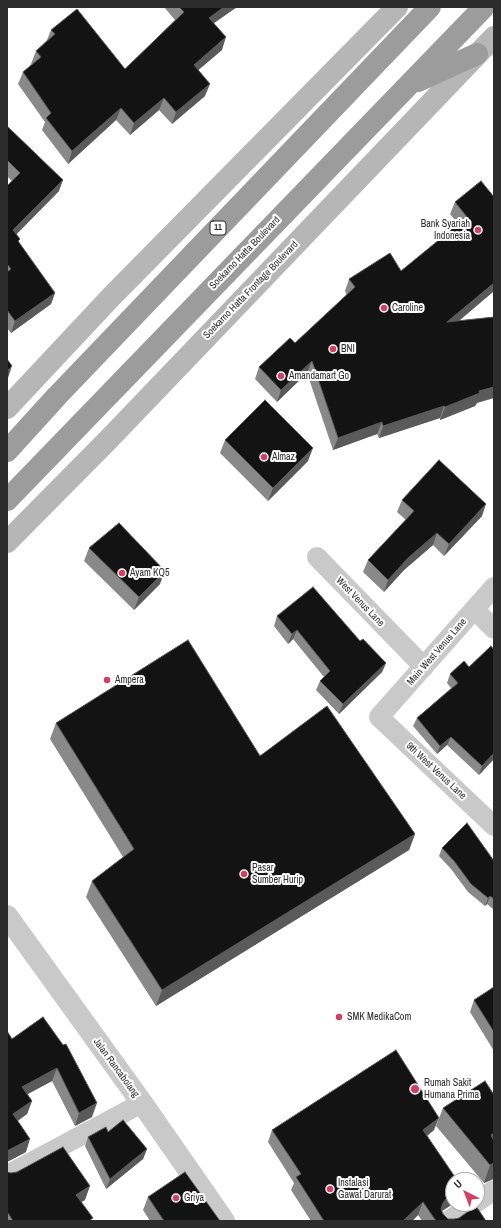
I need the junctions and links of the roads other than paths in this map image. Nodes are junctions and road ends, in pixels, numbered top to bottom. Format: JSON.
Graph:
{"nodes":[{"id":1,"x":396,"y":7,"type":"edge"},
{"id":2,"x":430,"y":7,"type":"edge"},
{"id":3,"x":484,"y":7,"type":"edge"},
{"id":4,"x":494,"y":37,"type":"edge"},
{"id":5,"x":477,"y":54,"type":"junction"},
{"id":6,"x":407,"y":86,"type":"junction"},
{"id":7,"x":7,"y":408,"type":"edge"},
{"id":8,"x":7,"y":451,"type":"edge"},
{"id":9,"x":11,"y":495,"type":"edge"},
{"id":10,"x":7,"y":512,"type":"edge"},
{"id":11,"x":7,"y":542,"type":"edge"},
{"id":12,"x":317,"y":557,"type":"dead end"},
{"id":13,"x":494,"y":587,"type":"edge"},
{"id":14,"x":474,"y":609,"type":"junction"},
{"id":15,"x":494,"y":629,"type":"edge"},
{"id":16,"x":424,"y":667,"type":"junction"},
{"id":17,"x":379,"y":717,"type":"joint"},
{"id":18,"x":494,"y":826,"type":"edge"},
{"id":19,"x":7,"y":916,"type":"edge"},
{"id":20,"x":142,"y":1103,"type":"junction"},
{"id":21,"x":7,"y":1175,"type":"edge"},
{"id":22,"x":494,"y":1190,"type":"edge"},
{"id":23,"x":485,"y":1196,"type":"edge"},
{"id":24,"x":461,"y":1212,"type":"edge"},
{"id":25,"x":224,"y":1221,"type":"edge"},
{"id":26,"x":448,"y":1221,"type":"edge"}],
"edges":[{"from":1,"to":7,"type":"main road"},
{"from":2,"to":8,"type":"highway","number":"11"},
{"from":3,"to":6,"type":"highway","name":"Soekarno Hatta Boulevard"},
{"from":4,"to":5,"type":"main road","name":"Soekarno Hatta Frontage Boulevard"},
{"from":5,"to":6,"type":"highway"},
{"from":5,"to":11,"type":"main road","name":"Soekarno Hatta Frontage Boulevard"},
{"from":6,"to":9,"type":"highway","name":"Soekarno Hatta Boulevard"},
{"from":9,"to":10,"type":"highway"},
{"from":12,"to":16,"type":"street"},
{"from":13,"to":14,"type":"street","name":"Main West Venus Lane"},
{"from":14,"to":15,"type":"street"},
{"from":14,"to":16,"type":"street","name":"Main West Venus Lane"},
{"from":16,"to":17,"type":"street","name":"Main West Venus Lane"},
{"from":17,"to":18,"type":"street","name":"9th West Venus Lane"},
{"from":19,"to":20,"type":"street","name":"Jalan Rancabolang"},
{"from":20,"to":21,"type":"street"},
{"from":20,"to":25,"type":"street","name":"Jalan Rancabolang"},
{"from":22,"to":23,"type":"street"},
{"from":24,"to":26,"type":"street"}]}
